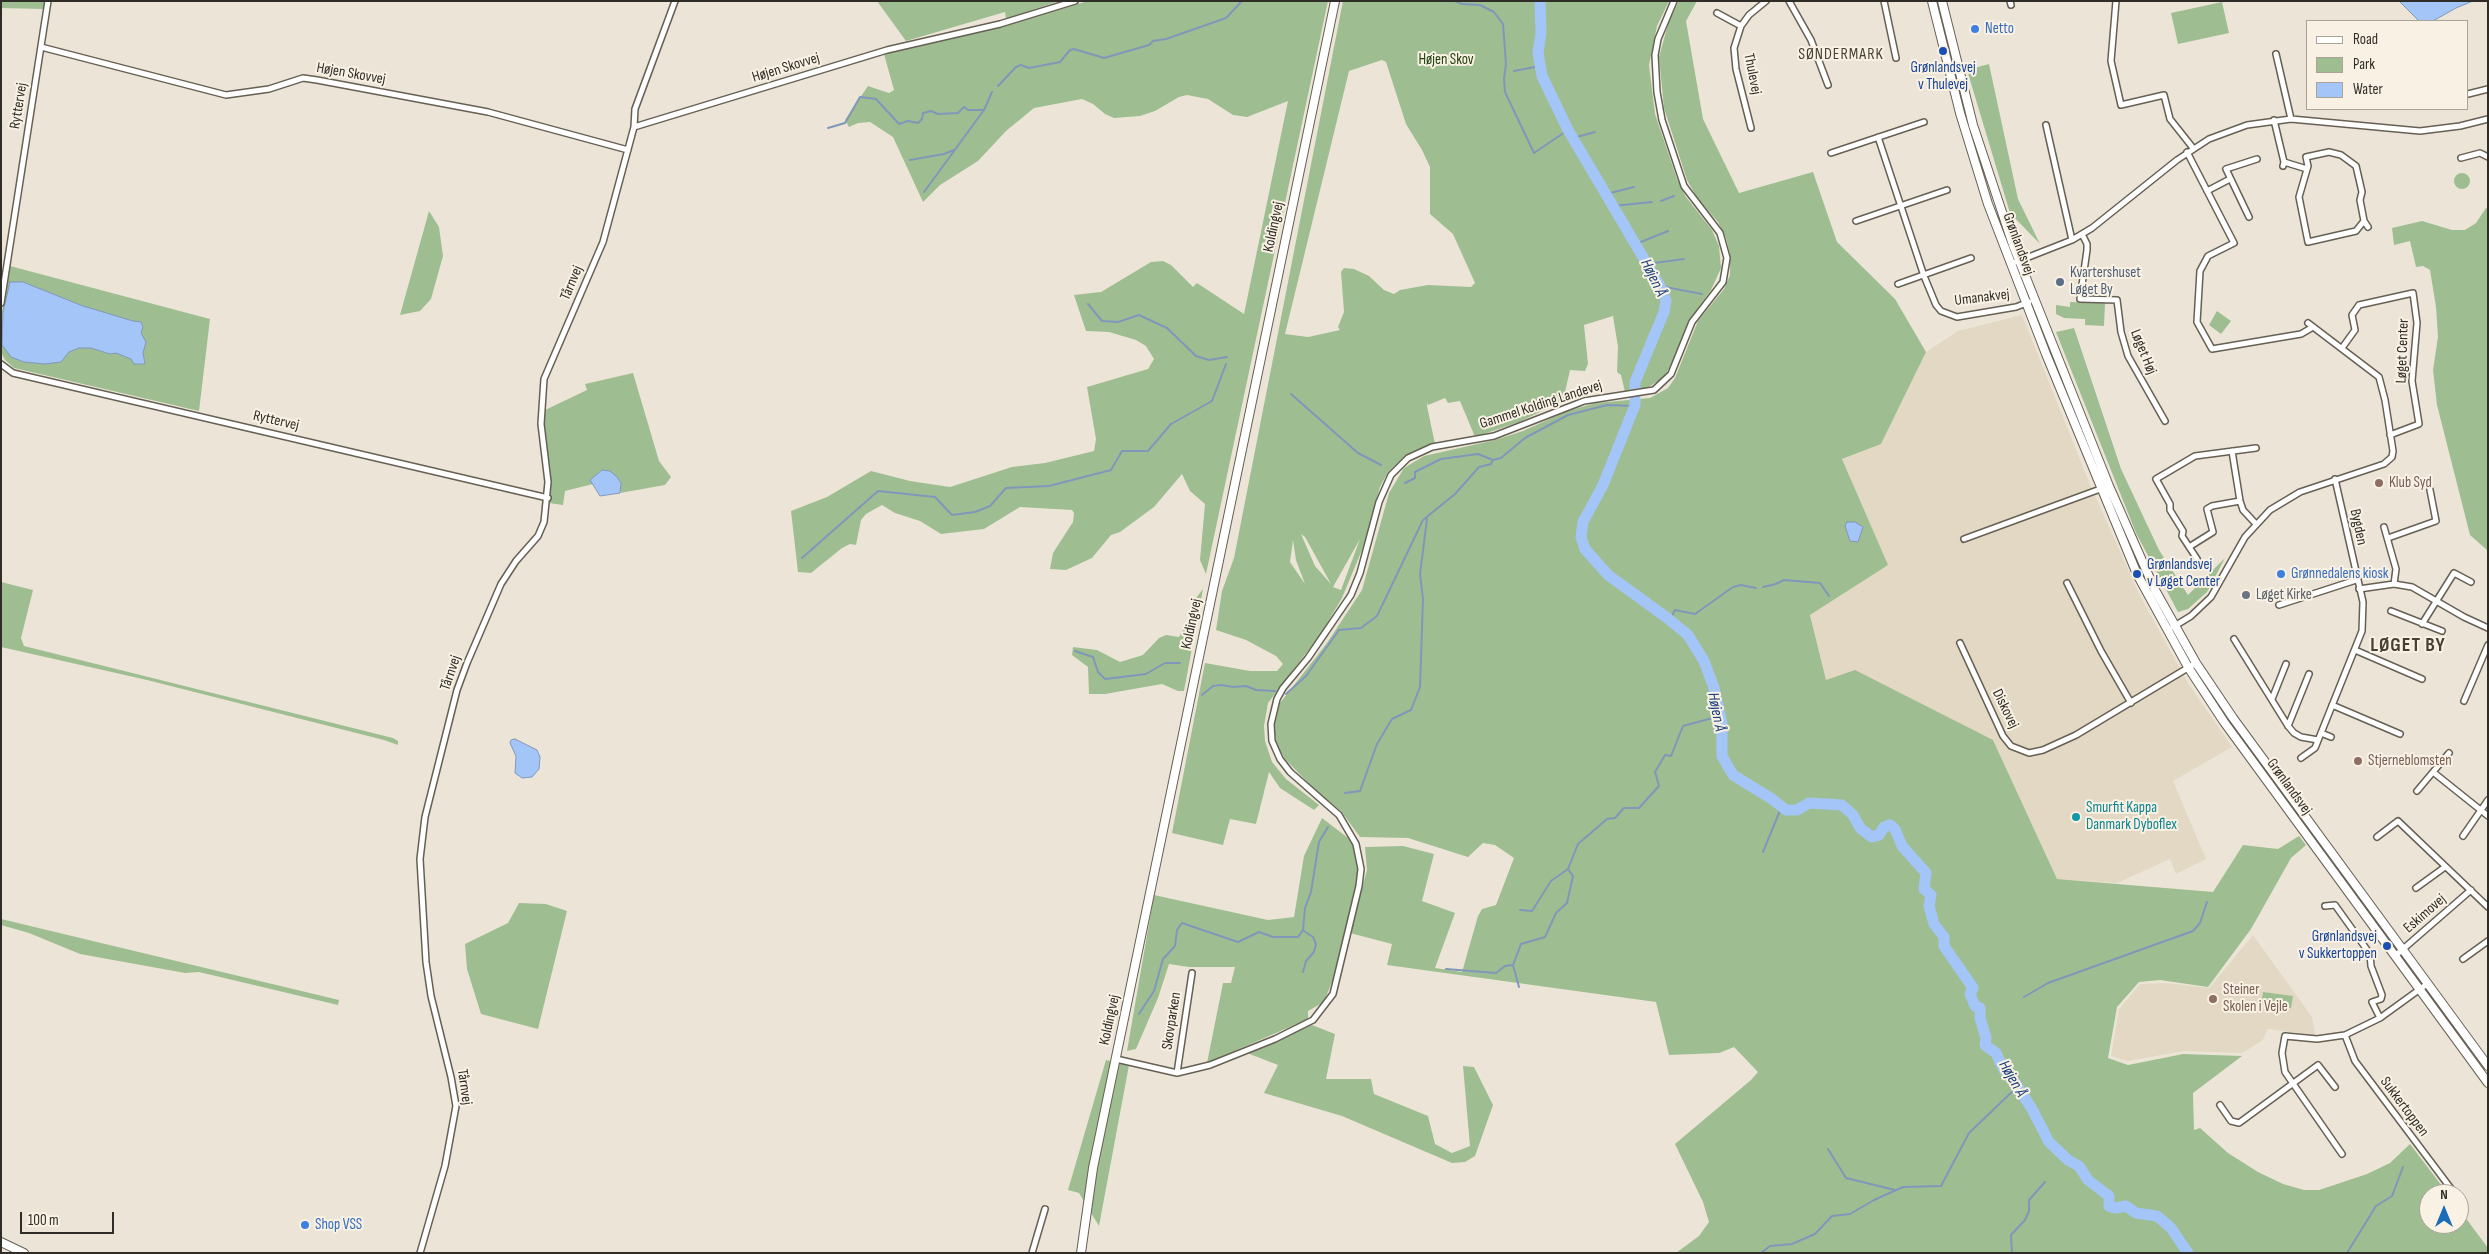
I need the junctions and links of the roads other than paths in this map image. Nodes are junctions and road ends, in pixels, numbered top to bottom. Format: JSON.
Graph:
{"nodes":[{"id":1,"x":48,"y":1,"type":"edge"},
{"id":2,"x":675,"y":1,"type":"edge"},
{"id":3,"x":1075,"y":1,"type":"edge"},
{"id":4,"x":1335,"y":1,"type":"edge"},
{"id":5,"x":1674,"y":1,"type":"edge"},
{"id":6,"x":1766,"y":1,"type":"edge"},
{"id":7,"x":1789,"y":1,"type":"edge"},
{"id":8,"x":1884,"y":1,"type":"edge"},
{"id":9,"x":1932,"y":1,"type":"edge"},
{"id":10,"x":1942,"y":1,"type":"edge"},
{"id":11,"x":2116,"y":1,"type":"edge"},
{"id":12,"x":1717,"y":13,"type":"dead end"},
{"id":13,"x":1741,"y":26,"type":"junction"},
{"id":14,"x":41,"y":47,"type":"junction"},
{"id":15,"x":2276,"y":54,"type":"dead end"},
{"id":16,"x":1896,"y":58,"type":"dead end"},
{"id":17,"x":1828,"y":85,"type":"dead end"},
{"id":18,"x":2488,"y":89,"type":"edge"},
{"id":19,"x":2469,"y":94,"type":"edge"},
{"id":20,"x":2291,"y":119,"type":"junction"},
{"id":21,"x":2488,"y":119,"type":"edge"},
{"id":22,"x":2274,"y":120,"type":"junction"},
{"id":23,"x":1924,"y":122,"type":"dead end"},
{"id":24,"x":2046,"y":126,"type":"dead end"},
{"id":25,"x":634,"y":127,"type":"junction"},
{"id":26,"x":1751,"y":128,"type":"dead end"},
{"id":27,"x":1878,"y":137,"type":"junction"},
{"id":28,"x":2193,"y":148,"type":"junction"},
{"id":29,"x":628,"y":150,"type":"junction"},
{"id":30,"x":2187,"y":152,"type":"junction"},
{"id":31,"x":1831,"y":153,"type":"dead end"},
{"id":32,"x":2488,"y":157,"type":"edge"},
{"id":33,"x":2461,"y":158,"type":"dead end"},
{"id":34,"x":2257,"y":159,"type":"dead end"},
{"id":35,"x":2307,"y":169,"type":"junction"},
{"id":36,"x":2230,"y":179,"type":"junction"},
{"id":37,"x":1947,"y":190,"type":"dead end"},
{"id":38,"x":2207,"y":191,"type":"junction"},
{"id":39,"x":1901,"y":206,"type":"junction"},
{"id":40,"x":2249,"y":217,"type":"dead end"},
{"id":41,"x":1856,"y":221,"type":"dead end"},
{"id":42,"x":2364,"y":221,"type":"junction"},
{"id":43,"x":2368,"y":227,"type":"dead end"},
{"id":44,"x":2082,"y":234,"type":"junction"},
{"id":45,"x":2072,"y":240,"type":"junction"},
{"id":46,"x":1971,"y":258,"type":"dead end"},
{"id":47,"x":2019,"y":261,"type":"junction"},
{"id":48,"x":2010,"y":264,"type":"junction"},
{"id":49,"x":1924,"y":276,"type":"junction"},
{"id":50,"x":1898,"y":284,"type":"dead end"},
{"id":51,"x":2034,"y":300,"type":"junction"},
{"id":52,"x":1,"y":303,"type":"edge"},
{"id":53,"x":2026,"y":304,"type":"junction"},
{"id":54,"x":2342,"y":348,"type":"junction"},
{"id":55,"x":1,"y":364,"type":"edge"},
{"id":56,"x":2165,"y":421,"type":"dead end"},
{"id":57,"x":2390,"y":435,"type":"junction"},
{"id":58,"x":2256,"y":448,"type":"dead end"},
{"id":59,"x":2232,"y":452,"type":"junction"},
{"id":60,"x":2335,"y":479,"type":"junction"},
{"id":61,"x":2109,"y":486,"type":"junction"},
{"id":62,"x":2100,"y":489,"type":"junction"},
{"id":63,"x":2430,"y":490,"type":"dead end"},
{"id":64,"x":548,"y":498,"type":"junction"},
{"id":65,"x":2240,"y":501,"type":"junction"},
{"id":66,"x":2256,"y":524,"type":"junction"},
{"id":67,"x":2384,"y":527,"type":"dead end"},
{"id":68,"x":1964,"y":538,"type":"dead end"},
{"id":69,"x":2388,"y":538,"type":"junction"},
{"id":70,"x":2189,"y":546,"type":"junction"},
{"id":71,"x":2197,"y":559,"type":"dead end"},
{"id":72,"x":2356,"y":580,"type":"junction"},
{"id":73,"x":2471,"y":582,"type":"dead end"},
{"id":74,"x":2067,"y":583,"type":"dead end"},
{"id":75,"x":2394,"y":584,"type":"junction"},
{"id":76,"x":2360,"y":589,"type":"junction"},
{"id":77,"x":2436,"y":600,"type":"junction"},
{"id":78,"x":2279,"y":605,"type":"dead end"},
{"id":79,"x":2392,"y":611,"type":"dead end"},
{"id":80,"x":2422,"y":624,"type":"junction"},
{"id":81,"x":2175,"y":627,"type":"junction"},
{"id":82,"x":2488,"y":628,"type":"edge"},
{"id":83,"x":2167,"y":631,"type":"junction"},
{"id":84,"x":2442,"y":632,"type":"dead end"},
{"id":85,"x":2234,"y":639,"type":"dead end"},
{"id":86,"x":1960,"y":643,"type":"dead end"},
{"id":87,"x":2488,"y":645,"type":"edge"},
{"id":88,"x":2355,"y":650,"type":"junction"},
{"id":89,"x":2196,"y":663,"type":"junction"},
{"id":90,"x":2286,"y":664,"type":"dead end"},
{"id":91,"x":2188,"y":667,"type":"junction"},
{"id":92,"x":2309,"y":674,"type":"dead end"},
{"id":93,"x":2422,"y":679,"type":"dead end"},
{"id":94,"x":2272,"y":699,"type":"junction"},
{"id":95,"x":2464,"y":701,"type":"dead end"},
{"id":96,"x":2131,"y":702,"type":"junction"},
{"id":97,"x":2332,"y":705,"type":"junction"},
{"id":98,"x":2288,"y":726,"type":"junction"},
{"id":99,"x":2320,"y":733,"type":"junction"},
{"id":100,"x":2400,"y":734,"type":"dead end"},
{"id":101,"x":2331,"y":737,"type":"dead end"},
{"id":102,"x":2318,"y":740,"type":"junction"},
{"id":103,"x":2449,"y":753,"type":"dead end"},
{"id":104,"x":2301,"y":758,"type":"dead end"},
{"id":105,"x":2433,"y":772,"type":"junction"},
{"id":106,"x":2417,"y":791,"type":"dead end"},
{"id":107,"x":2488,"y":800,"type":"edge"},
{"id":108,"x":2480,"y":811,"type":"junction"},
{"id":109,"x":2488,"y":816,"type":"edge"},
{"id":110,"x":2463,"y":836,"type":"dead end"},
{"id":111,"x":2377,"y":837,"type":"dead end"},
{"id":112,"x":2445,"y":867,"type":"junction"},
{"id":113,"x":2416,"y":888,"type":"dead end"},
{"id":114,"x":2471,"y":890,"type":"junction"},
{"id":115,"x":2325,"y":906,"type":"dead end"},
{"id":116,"x":2488,"y":907,"type":"edge"},
{"id":117,"x":2488,"y":941,"type":"edge"},
{"id":118,"x":2402,"y":950,"type":"junction"},
{"id":119,"x":2395,"y":956,"type":"junction"},
{"id":120,"x":2463,"y":959,"type":"dead end"},
{"id":121,"x":1192,"y":973,"type":"dead end"},
{"id":122,"x":2427,"y":984,"type":"junction"},
{"id":123,"x":2420,"y":989,"type":"junction"},
{"id":124,"x":2380,"y":1018,"type":"junction"},
{"id":125,"x":2345,"y":1035,"type":"junction"},
{"id":126,"x":1116,"y":1059,"type":"junction"},
{"id":127,"x":2488,"y":1066,"type":"edge"},
{"id":128,"x":1177,"y":1072,"type":"junction"},
{"id":129,"x":2488,"y":1083,"type":"edge"},
{"id":130,"x":2291,"y":1084,"type":"junction"},
{"id":131,"x":2335,"y":1087,"type":"dead end"},
{"id":132,"x":2220,"y":1105,"type":"dead end"},
{"id":133,"x":2342,"y":1154,"type":"dead end"},
{"id":134,"x":2447,"y":1184,"type":"edge"},
{"id":135,"x":1045,"y":1209,"type":"dead end"},
{"id":136,"x":1,"y":1242,"type":"edge"},
{"id":137,"x":24,"y":1253,"type":"edge"},
{"id":138,"x":420,"y":1253,"type":"edge"},
{"id":139,"x":1032,"y":1253,"type":"edge"},
{"id":140,"x":1081,"y":1253,"type":"edge"}],
"edges":[{"from":1,"to":14,"type":"street","name":"Ryttervej"},
{"from":2,"to":25,"type":"street"},
{"from":3,"to":25,"type":"street","name":"Højen Skovvej"},
{"from":4,"to":126,"type":"street","name":"Koldingvej"},
{"from":5,"to":128,"type":"street","name":"Gammel Kolding Landevej"},
{"from":6,"to":13,"type":"street","name":"Thulevej"},
{"from":7,"to":17,"type":"street"},
{"from":8,"to":16,"type":"street"},
{"from":9,"to":48,"type":"street","name":"Grønlandsvej"},
{"from":10,"to":47,"type":"street","name":"Grønlandsvej"},
{"from":11,"to":28,"type":"street"},
{"from":12,"to":13,"type":"street"},
{"from":13,"to":26,"type":"street","name":"Thulevej"},
{"from":14,"to":29,"type":"street","name":"Højen Skovvej"},
{"from":14,"to":52,"type":"street","name":"Ryttervej"},
{"from":15,"to":20,"type":"street"},
{"from":18,"to":19,"type":"street"},
{"from":20,"to":21,"type":"street"},
{"from":20,"to":22,"type":"street"},
{"from":22,"to":28,"type":"street"},
{"from":22,"to":35,"type":"street"},
{"from":23,"to":27,"type":"street"},
{"from":24,"to":45,"type":"street"},
{"from":25,"to":29,"type":"street","name":"Tårnvej"},
{"from":27,"to":31,"type":"street"},
{"from":27,"to":39,"type":"street","name":"Umanakvej"},
{"from":28,"to":30,"type":"street"},
{"from":29,"to":64,"type":"street","name":"Tårnvej"},
{"from":30,"to":38,"type":"street"},
{"from":30,"to":44,"type":"street"},
{"from":32,"to":33,"type":"street"},
{"from":34,"to":36,"type":"street"},
{"from":35,"to":42,"type":"street"},
{"from":35,"to":42,"type":"street"},
{"from":36,"to":38,"type":"street"},
{"from":36,"to":40,"type":"street"},
{"from":37,"to":39,"type":"street"},
{"from":38,"to":54,"type":"street","name":"Løget Center"},
{"from":39,"to":41,"type":"street"},
{"from":39,"to":49,"type":"street","name":"Umanakvej"},
{"from":42,"to":43,"type":"street"},
{"from":44,"to":45,"type":"street"},
{"from":44,"to":56,"type":"street","name":"Løget Høj"},
{"from":45,"to":47,"type":"street"},
{"from":46,"to":49,"type":"street"},
{"from":47,"to":48,"type":"street"},
{"from":47,"to":51,"type":"street","name":"Grønlandsvej"},
{"from":48,"to":53,"type":"street","name":"Grønlandsvej"},
{"from":49,"to":50,"type":"street"},
{"from":49,"to":53,"type":"street","name":"Umanakvej"},
{"from":51,"to":53,"type":"street","name":"Umanakvej"},
{"from":51,"to":61,"type":"street","name":"Grønlandsvej"},
{"from":53,"to":62,"type":"street","name":"Grønlandsvej"},
{"from":54,"to":57,"type":"street","name":"Løget Center"},
{"from":54,"to":57,"type":"street","name":"Løget Center"},
{"from":55,"to":64,"type":"street","name":"Ryttervej"},
{"from":57,"to":60,"type":"street","name":"Løget Center"},
{"from":58,"to":59,"type":"street"},
{"from":59,"to":65,"type":"street"},
{"from":59,"to":70,"type":"street"},
{"from":60,"to":66,"type":"street","name":"Løget Center"},
{"from":60,"to":72,"type":"street","name":"Bygden"},
{"from":61,"to":62,"type":"street"},
{"from":61,"to":81,"type":"street","name":"Grønlandsvej"},
{"from":62,"to":68,"type":"street"},
{"from":62,"to":83,"type":"street","name":"Grønlandsvej"},
{"from":63,"to":69,"type":"street"},
{"from":64,"to":138,"type":"street","name":"Tårnvej"},
{"from":65,"to":66,"type":"street"},
{"from":65,"to":70,"type":"street"},
{"from":66,"to":81,"type":"street","name":"Løget Center"},
{"from":67,"to":69,"type":"street"},
{"from":69,"to":75,"type":"street"},
{"from":70,"to":71,"type":"street"},
{"from":72,"to":76,"type":"street","name":"Bygden"},
{"from":72,"to":78,"type":"street"},
{"from":73,"to":77,"type":"street"},
{"from":74,"to":96,"type":"street"},
{"from":75,"to":76,"type":"street"},
{"from":75,"to":77,"type":"street"},
{"from":76,"to":88,"type":"street","name":"Bygden"},
{"from":77,"to":80,"type":"street"},
{"from":77,"to":82,"type":"street"},
{"from":79,"to":80,"type":"street"},
{"from":80,"to":84,"type":"street"},
{"from":81,"to":83,"type":"street","name":"Løget Center"},
{"from":81,"to":89,"type":"street","name":"Grønlandsvej"},
{"from":83,"to":91,"type":"street","name":"Grønlandsvej"},
{"from":85,"to":94,"type":"street"},
{"from":86,"to":96,"type":"street","name":"Diskovej"},
{"from":87,"to":95,"type":"street"},
{"from":88,"to":93,"type":"street"},
{"from":88,"to":97,"type":"street","name":"Bygden"},
{"from":89,"to":91,"type":"street","name":"Diskovej"},
{"from":89,"to":118,"type":"street","name":"Grønlandsvej"},
{"from":90,"to":94,"type":"street"},
{"from":91,"to":96,"type":"street","name":"Diskovej"},
{"from":91,"to":119,"type":"street","name":"Grønlandsvej"},
{"from":92,"to":98,"type":"street"},
{"from":94,"to":98,"type":"street"},
{"from":97,"to":99,"type":"street","name":"Bygden"},
{"from":97,"to":100,"type":"street"},
{"from":98,"to":102,"type":"street"},
{"from":99,"to":101,"type":"street"},
{"from":99,"to":102,"type":"street","name":"Bygden"},
{"from":102,"to":104,"type":"street","name":"Bygden"},
{"from":103,"to":105,"type":"street"},
{"from":105,"to":106,"type":"street"},
{"from":105,"to":108,"type":"street"},
{"from":107,"to":108,"type":"street"},
{"from":108,"to":109,"type":"street"},
{"from":108,"to":110,"type":"street"},
{"from":111,"to":112,"type":"street","name":"Eskimovej"},
{"from":112,"to":113,"type":"street","name":"Eskimovej"},
{"from":112,"to":114,"type":"street","name":"Eskimovej"},
{"from":114,"to":116,"type":"street","name":"Eskimovej"},
{"from":114,"to":118,"type":"street","name":"Eskimovej"},
{"from":115,"to":124,"type":"street"},
{"from":117,"to":120,"type":"street"},
{"from":118,"to":119,"type":"street","name":"Eskimovej"},
{"from":118,"to":122,"type":"street","name":"Grønlandsvej"},
{"from":119,"to":123,"type":"street","name":"Grønlandsvej"},
{"from":121,"to":128,"type":"street","name":"Skovparken"},
{"from":122,"to":123,"type":"street"},
{"from":122,"to":127,"type":"street","name":"Grønlandsvej"},
{"from":123,"to":124,"type":"street"},
{"from":123,"to":129,"type":"street","name":"Grønlandsvej"},
{"from":124,"to":125,"type":"street"},
{"from":125,"to":130,"type":"street"},
{"from":125,"to":134,"type":"street","name":"Sukkertoppen"},
{"from":126,"to":128,"type":"street","name":"Gammel Kolding Landevej"},
{"from":126,"to":140,"type":"street","name":"Koldingvej"},
{"from":130,"to":131,"type":"street"},
{"from":130,"to":132,"type":"street"},
{"from":130,"to":133,"type":"street"},
{"from":135,"to":139,"type":"street"},
{"from":136,"to":137,"type":"street"}]}
